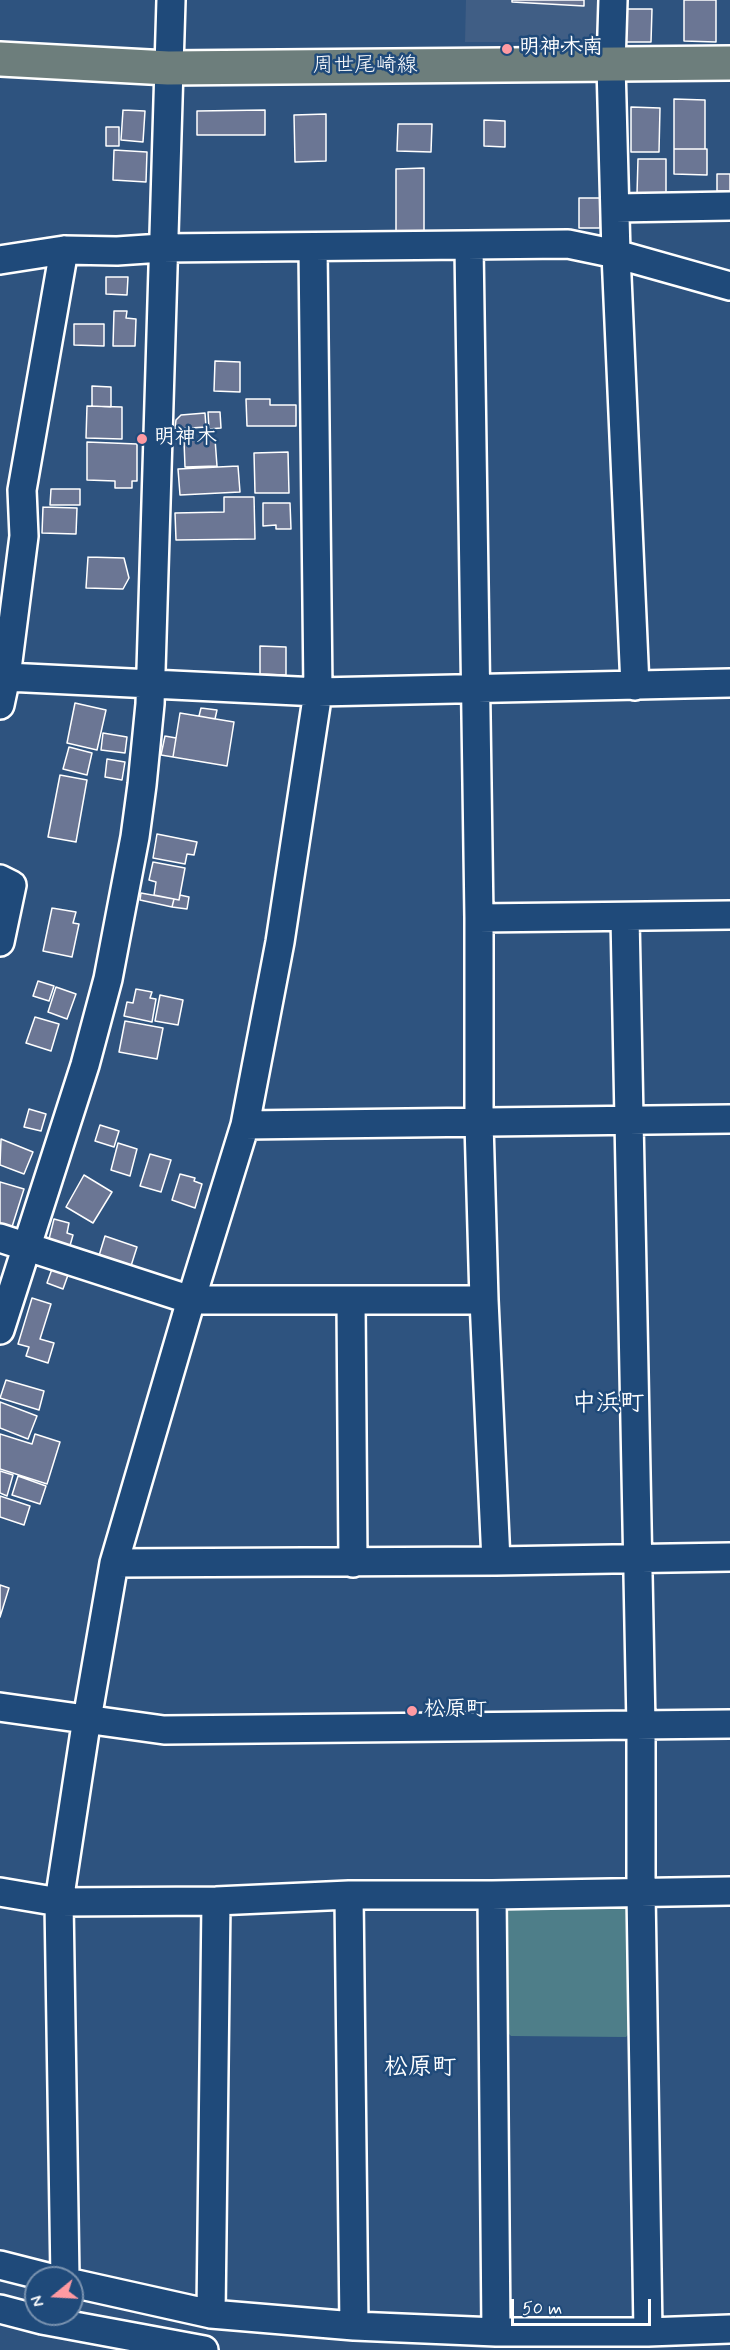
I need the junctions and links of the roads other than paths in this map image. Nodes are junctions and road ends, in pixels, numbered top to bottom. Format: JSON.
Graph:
{"nodes":[{"id":1,"x":171,"y":0,"type":"edge"},
{"id":2,"x":613,"y":0,"type":"edge"},
{"id":3,"x":0,"y":59,"type":"edge"},
{"id":4,"x":730,"y":63,"type":"edge"},
{"id":5,"x":611,"y":65,"type":"junction"},
{"id":6,"x":168,"y":68,"type":"junction"},
{"id":7,"x":730,"y":206,"type":"edge"},
{"id":8,"x":616,"y":208,"type":"junction"},
{"id":9,"x":469,"y":246,"type":"junction"},
{"id":10,"x":313,"y":248,"type":"junction"},
{"id":11,"x":162,"y":249,"type":"junction"},
{"id":12,"x":64,"y":250,"type":"junction"},
{"id":13,"x":616,"y":254,"type":"junction"},
{"id":14,"x":0,"y":260,"type":"edge"},
{"id":15,"x":730,"y":286,"type":"edge"},
{"id":16,"x":6,"y":677,"type":"junction"},
{"id":17,"x":730,"y":683,"type":"edge"},
{"id":18,"x":151,"y":684,"type":"junction"},
{"id":19,"x":635,"y":686,"type":"junction"},
{"id":20,"x":474,"y":689,"type":"junction"},
{"id":21,"x":318,"y":692,"type":"junction"},
{"id":22,"x":0,"y":705,"type":"edge"},
{"id":23,"x":0,"y":879,"type":"edge"},
{"id":24,"x":730,"y":915,"type":"edge"},
{"id":25,"x":625,"y":917,"type":"junction"},
{"id":26,"x":479,"y":918,"type":"junction"},
{"id":27,"x":0,"y":942,"type":"edge"},
{"id":28,"x":630,"y":1119,"type":"junction"},
{"id":29,"x":730,"y":1119,"type":"edge"},
{"id":30,"x":478,"y":1123,"type":"junction"},
{"id":31,"x":245,"y":1125,"type":"junction"},
{"id":32,"x":0,"y":1238,"type":"edge"},
{"id":33,"x":26,"y":1248,"type":"junction"},
{"id":34,"x":191,"y":1300,"type":"junction"},
{"id":35,"x":484,"y":1300,"type":"junction"},
{"id":36,"x":351,"y":1301,"type":"junction"},
{"id":37,"x":0,"y":1330,"type":"edge"},
{"id":38,"x":638,"y":1557,"type":"junction"},
{"id":39,"x":730,"y":1557,"type":"edge"},
{"id":40,"x":496,"y":1561,"type":"junction"},
{"id":41,"x":114,"y":1563,"type":"junction"},
{"id":42,"x":353,"y":1563,"type":"junction"},
{"id":43,"x":0,"y":1707,"type":"edge"},
{"id":44,"x":87,"y":1721,"type":"junction"},
{"id":45,"x":730,"y":1724,"type":"edge"},
{"id":46,"x":641,"y":1726,"type":"junction"},
{"id":47,"x":730,"y":1891,"type":"edge"},
{"id":48,"x":0,"y":1892,"type":"edge"},
{"id":49,"x":641,"y":1892,"type":"junction"},
{"id":50,"x":348,"y":1895,"type":"junction"},
{"id":51,"x":492,"y":1895,"type":"junction"},
{"id":52,"x":216,"y":1901,"type":"junction"},
{"id":53,"x":59,"y":1902,"type":"junction"},
{"id":54,"x":0,"y":2265,"type":"edge"},
{"id":55,"x":65,"y":2266,"type":"edge"},
{"id":56,"x":24,"y":2271,"type":"edge"},
{"id":57,"x":84,"y":2286,"type":"edge"},
{"id":58,"x":0,"y":2309,"type":"edge"},
{"id":59,"x":211,"y":2314,"type":"junction"},
{"id":60,"x":24,"y":2315,"type":"edge"},
{"id":61,"x":84,"y":2320,"type":"edge"},
{"id":62,"x":74,"y":2326,"type":"edge"},
{"id":63,"x":354,"y":2326,"type":"junction"},
{"id":64,"x":730,"y":2329,"type":"edge"},
{"id":65,"x":496,"y":2332,"type":"junction"},
{"id":66,"x":648,"y":2332,"type":"junction"},
{"id":67,"x":204,"y":2350,"type":"edge"}],
"edges":[{"from":1,"to":6,"type":"street"},
{"from":2,"to":5,"type":"street"},
{"from":3,"to":6,"type":"main road","name":"周世尾崎線"},
{"from":4,"to":5,"type":"main road","name":"周世尾崎線"},
{"from":5,"to":6,"type":"main road","name":"周世尾崎線"},
{"from":5,"to":8,"type":"street"},
{"from":6,"to":11,"type":"street"},
{"from":7,"to":8,"type":"street"},
{"from":8,"to":13,"type":"street"},
{"from":9,"to":10,"type":"street"},
{"from":9,"to":13,"type":"street"},
{"from":9,"to":20,"type":"street"},
{"from":10,"to":11,"type":"street"},
{"from":10,"to":21,"type":"street"},
{"from":11,"to":12,"type":"street"},
{"from":11,"to":18,"type":"street"},
{"from":12,"to":14,"type":"street"},
{"from":12,"to":16,"type":"street"},
{"from":13,"to":15,"type":"street"},
{"from":13,"to":19,"type":"street"},
{"from":16,"to":18,"type":"street"},
{"from":16,"to":22,"type":"street"},
{"from":17,"to":19,"type":"street"},
{"from":18,"to":21,"type":"street"},
{"from":18,"to":33,"type":"street"},
{"from":19,"to":20,"type":"street"},
{"from":20,"to":21,"type":"street"},
{"from":20,"to":26,"type":"street"},
{"from":21,"to":31,"type":"street"},
{"from":23,"to":27,"type":"street"},
{"from":24,"to":25,"type":"street"},
{"from":25,"to":26,"type":"street"},
{"from":25,"to":28,"type":"street"},
{"from":26,"to":30,"type":"street"},
{"from":28,"to":29,"type":"street"},
{"from":28,"to":30,"type":"street"},
{"from":28,"to":38,"type":"street"},
{"from":30,"to":31,"type":"street"},
{"from":30,"to":35,"type":"street"},
{"from":31,"to":34,"type":"street"},
{"from":32,"to":33,"type":"street"},
{"from":33,"to":34,"type":"street"},
{"from":33,"to":37,"type":"street"},
{"from":34,"to":36,"type":"street"},
{"from":34,"to":41,"type":"street"},
{"from":35,"to":36,"type":"street"},
{"from":35,"to":40,"type":"street"},
{"from":36,"to":42,"type":"street"},
{"from":38,"to":39,"type":"street"},
{"from":38,"to":40,"type":"street"},
{"from":38,"to":46,"type":"street"},
{"from":40,"to":42,"type":"street"},
{"from":41,"to":42,"type":"street"},
{"from":41,"to":44,"type":"street"},
{"from":43,"to":44,"type":"street"},
{"from":44,"to":46,"type":"street"},
{"from":44,"to":53,"type":"street"},
{"from":45,"to":46,"type":"street"},
{"from":46,"to":49,"type":"street"},
{"from":47,"to":49,"type":"street"},
{"from":48,"to":53,"type":"street"},
{"from":49,"to":51,"type":"street"},
{"from":49,"to":66,"type":"street"},
{"from":50,"to":51,"type":"street"},
{"from":50,"to":52,"type":"street"},
{"from":50,"to":63,"type":"street"},
{"from":51,"to":65,"type":"street"},
{"from":52,"to":53,"type":"street"},
{"from":52,"to":59,"type":"street"},
{"from":53,"to":55,"type":"street"},
{"from":54,"to":56,"type":"street"},
{"from":57,"to":59,"type":"street"},
{"from":58,"to":60,"type":"street"},
{"from":59,"to":61,"type":"street"},
{"from":59,"to":63,"type":"street"},
{"from":62,"to":67,"type":"street"},
{"from":63,"to":65,"type":"street"},
{"from":64,"to":66,"type":"street"},
{"from":65,"to":66,"type":"street"}]}
